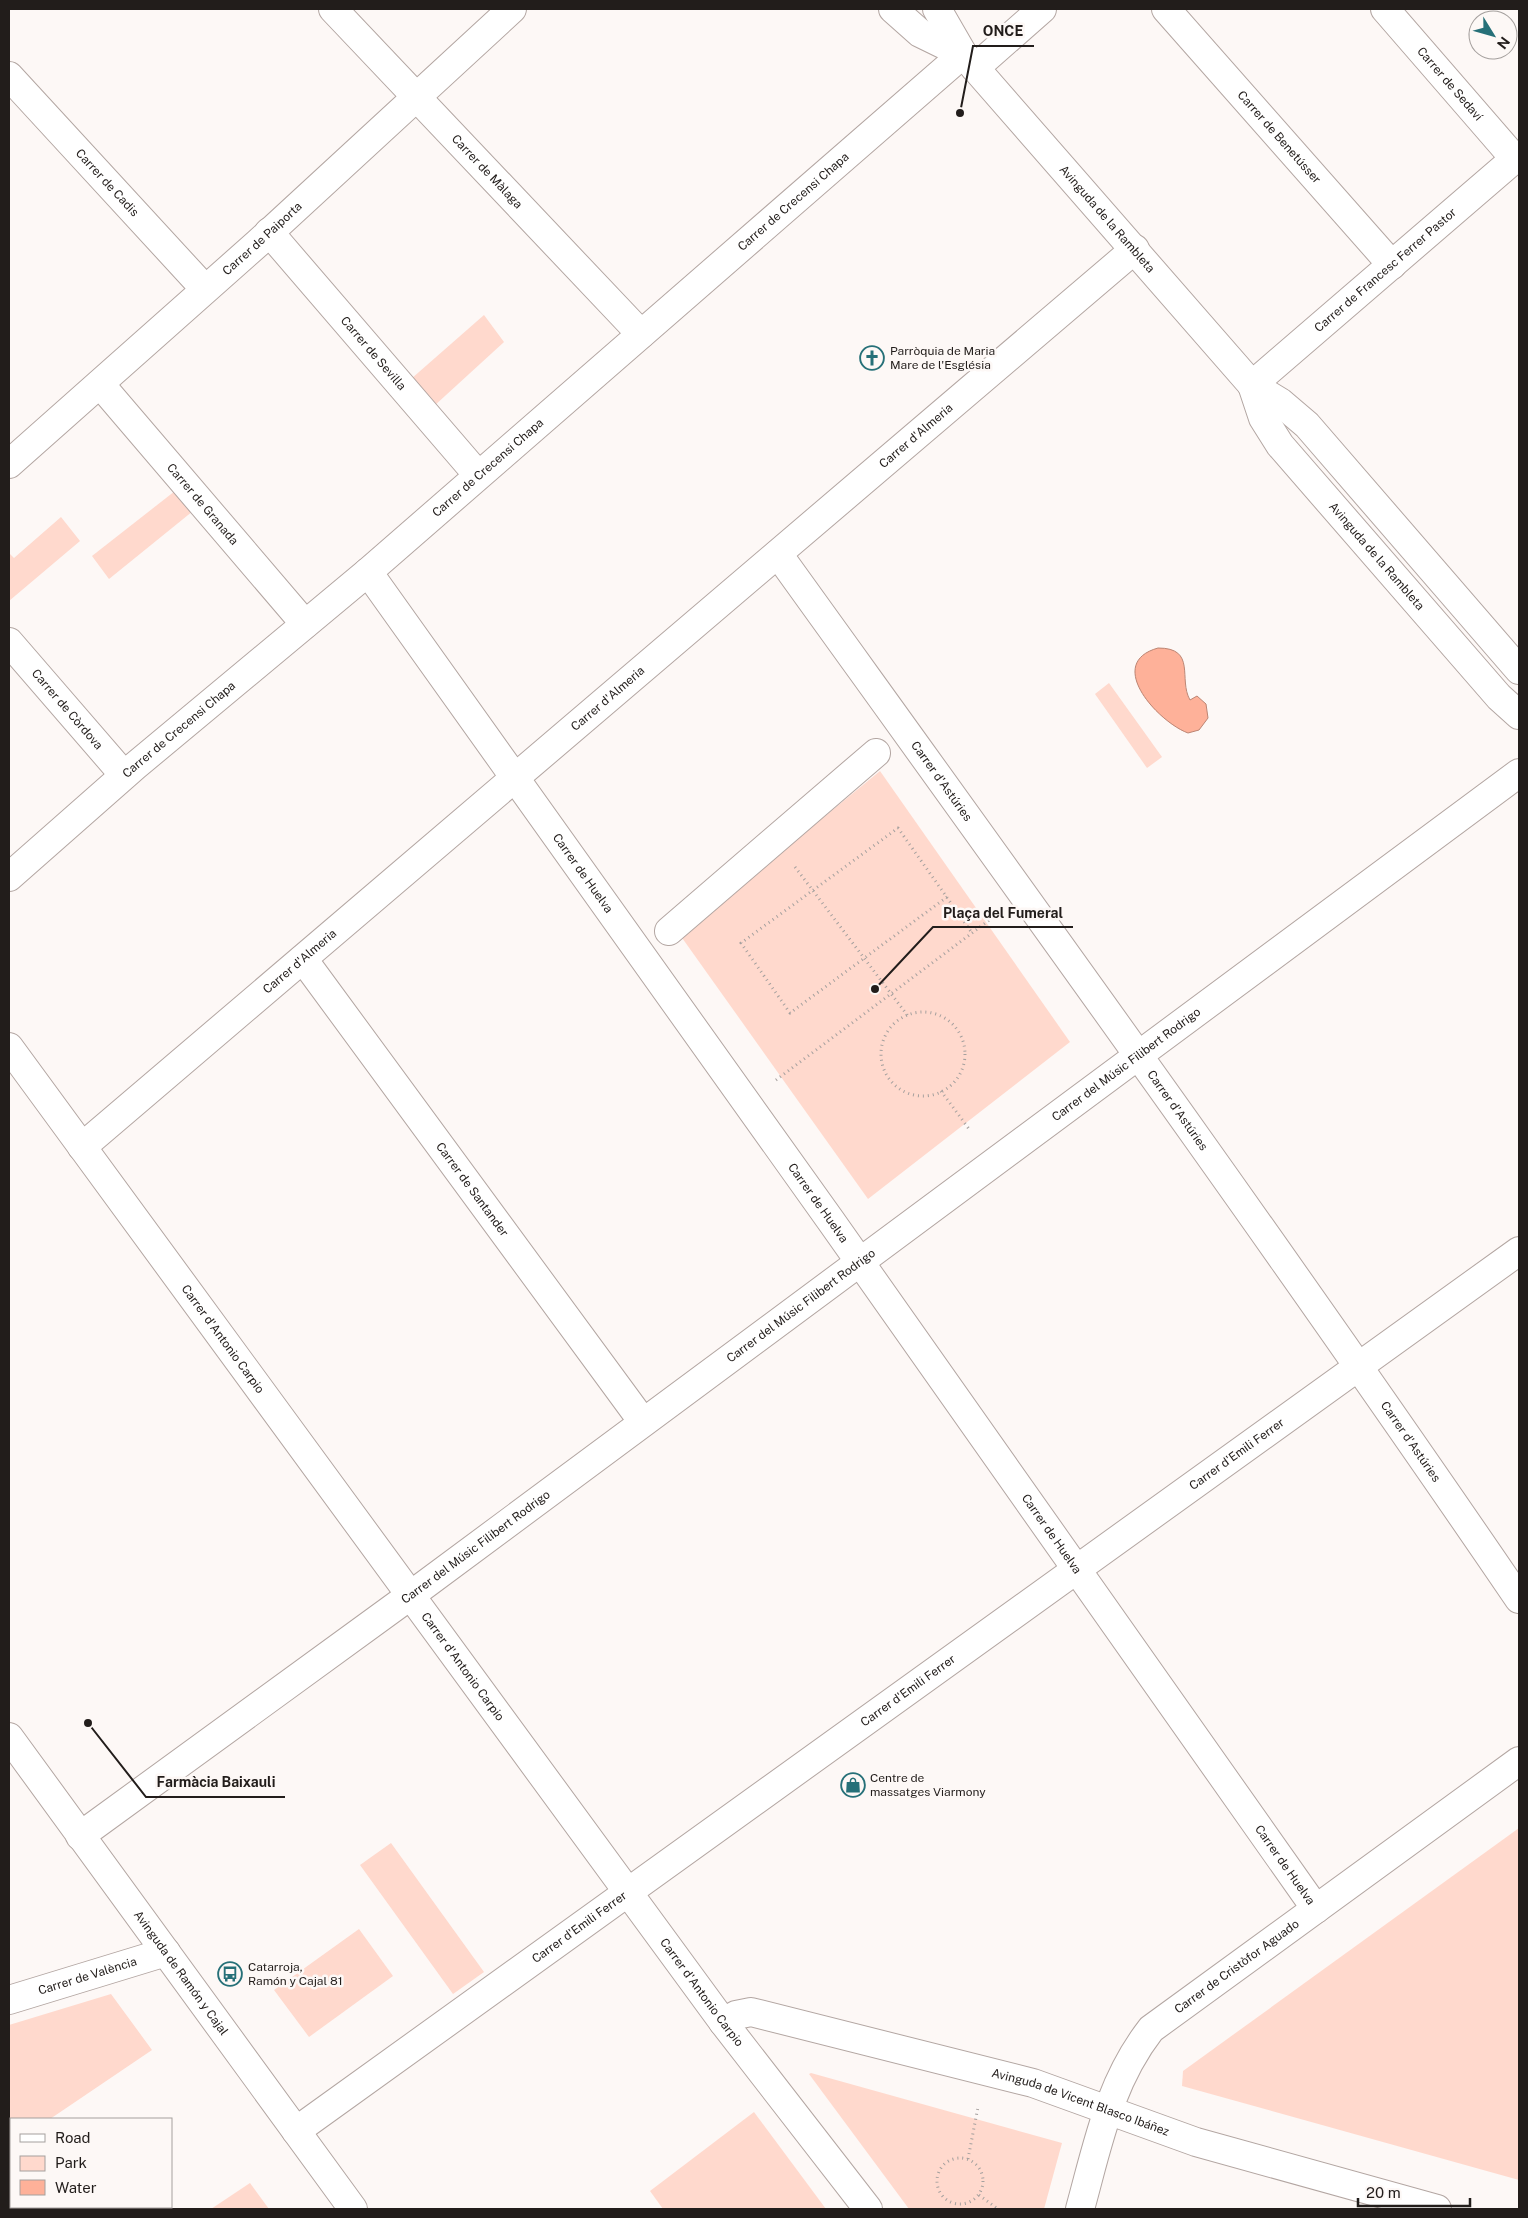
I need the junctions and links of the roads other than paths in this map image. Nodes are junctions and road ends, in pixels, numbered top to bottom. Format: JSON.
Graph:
{"nodes":[{"id":1,"x":333,"y":9,"type":"edge"},
{"id":2,"x":512,"y":9,"type":"edge"},
{"id":3,"x":893,"y":9,"type":"edge"},
{"id":4,"x":937,"y":9,"type":"edge"},
{"id":5,"x":1042,"y":9,"type":"edge"},
{"id":6,"x":1166,"y":9,"type":"edge"},
{"id":7,"x":1385,"y":9,"type":"edge"},
{"id":8,"x":969,"y":61,"type":"junction"},
{"id":9,"x":9,"y":76,"type":"edge"},
{"id":10,"x":418,"y":97,"type":"junction"},
{"id":11,"x":1517,"y":157,"type":"edge"},
{"id":12,"x":269,"y":232,"type":"junction"},
{"id":13,"x":1135,"y":249,"type":"junction"},
{"id":14,"x":1392,"y":265,"type":"junction"},
{"id":15,"x":205,"y":289,"type":"junction"},
{"id":16,"x":641,"y":334,"type":"junction"},
{"id":17,"x":100,"y":384,"type":"junction"},
{"id":18,"x":1252,"y":385,"type":"junction"},
{"id":19,"x":9,"y":464,"type":"edge"},
{"id":20,"x":478,"y":475,"type":"junction"},
{"id":21,"x":778,"y":554,"type":"junction"},
{"id":22,"x":368,"y":572,"type":"junction"},
{"id":23,"x":305,"y":624,"type":"junction"},
{"id":24,"x":9,"y":642,"type":"edge"},
{"id":25,"x":1519,"y":670,"type":"edge"},
{"id":26,"x":1519,"y":715,"type":"edge"},
{"id":27,"x":876,"y":754,"type":"dead end"},
{"id":28,"x":1519,"y":773,"type":"edge"},
{"id":29,"x":124,"y":776,"type":"junction"},
{"id":30,"x":515,"y":778,"type":"junction"},
{"id":31,"x":9,"y":877,"type":"edge"},
{"id":32,"x":669,"y":931,"type":"dead end"},
{"id":33,"x":303,"y":959,"type":"junction"},
{"id":34,"x":9,"y":1048,"type":"edge"},
{"id":35,"x":1138,"y":1057,"type":"junction"},
{"id":36,"x":82,"y":1147,"type":"junction"},
{"id":37,"x":1519,"y":1250,"type":"edge"},
{"id":38,"x":859,"y":1262,"type":"junction"},
{"id":39,"x":1360,"y":1365,"type":"junction"},
{"id":40,"x":643,"y":1422,"type":"junction"},
{"id":41,"x":1077,"y":1569,"type":"junction"},
{"id":42,"x":411,"y":1595,"type":"junction"},
{"id":43,"x":1519,"y":1598,"type":"edge"},
{"id":44,"x":9,"y":1737,"type":"edge"},
{"id":45,"x":1519,"y":1761,"type":"edge"},
{"id":46,"x":80,"y":1836,"type":"junction"},
{"id":47,"x":628,"y":1892,"type":"junction"},
{"id":48,"x":1316,"y":1909,"type":"junction"},
{"id":49,"x":166,"y":1952,"type":"junction"},
{"id":50,"x":9,"y":2000,"type":"edge"},
{"id":51,"x":723,"y":2022,"type":"junction"},
{"id":52,"x":1107,"y":2111,"type":"junction"},
{"id":53,"x":296,"y":2131,"type":"junction"},
{"id":54,"x":353,"y":2209,"type":"edge"},
{"id":55,"x":868,"y":2209,"type":"edge"},
{"id":56,"x":1080,"y":2209,"type":"edge"},
{"id":57,"x":1437,"y":2209,"type":"edge"}],
"edges":[{"from":1,"to":10,"type":"street","name":"Carrer de Màlaga"},
{"from":2,"to":10,"type":"street","name":"Carrer de Paiporta"},
{"from":3,"to":8,"type":"street","name":"Avinguda de la Rambleta"},
{"from":4,"to":8,"type":"street","name":"Avinguda de la Rambleta"},
{"from":5,"to":8,"type":"street","name":"Carrer de Crecensi Chapa"},
{"from":6,"to":14,"type":"street","name":"Carrer de Benetússer"},
{"from":7,"to":11,"type":"street","name":"Carrer de Sedaví"},
{"from":8,"to":13,"type":"street","name":"Avinguda de la Rambleta"},
{"from":8,"to":16,"type":"street","name":"Carrer de Crecensi Chapa"},
{"from":9,"to":15,"type":"street","name":"Carrer de Cadis"},
{"from":10,"to":12,"type":"street","name":"Carrer de Paiporta"},
{"from":10,"to":16,"type":"street","name":"Carrer de Màlaga"},
{"from":11,"to":14,"type":"street","name":"Carrer de Francesc Ferrer Pastor"},
{"from":12,"to":15,"type":"street","name":"Carrer de Paiporta"},
{"from":12,"to":20,"type":"street","name":"Carrer de Sevilla"},
{"from":13,"to":18,"type":"street","name":"Avinguda de la Rambleta"},
{"from":13,"to":21,"type":"street","name":"Carrer d'Almeria"},
{"from":14,"to":18,"type":"street","name":"Carrer de Francesc Ferrer Pastor"},
{"from":15,"to":17,"type":"street","name":"Carrer de Paiporta"},
{"from":16,"to":20,"type":"street","name":"Carrer de Crecensi Chapa"},
{"from":17,"to":19,"type":"street","name":"Carrer de Paiporta"},
{"from":17,"to":23,"type":"street","name":"Carrer de Granada"},
{"from":18,"to":25,"type":"street","name":"Avinguda de la Rambleta"},
{"from":18,"to":26,"type":"street","name":"Avinguda de la Rambleta"},
{"from":20,"to":22,"type":"street","name":"Carrer de Crecensi Chapa"},
{"from":21,"to":30,"type":"street","name":"Carrer d'Almeria"},
{"from":21,"to":35,"type":"street","name":"Carrer d'Astúries"},
{"from":22,"to":23,"type":"street","name":"Carrer de Crecensi Chapa"},
{"from":22,"to":30,"type":"street","name":"Carrer de Huelva"},
{"from":23,"to":29,"type":"street","name":"Carrer de Crecensi Chapa"},
{"from":24,"to":29,"type":"street","name":"Carrer de Còrdova"},
{"from":27,"to":32,"type":"street"},
{"from":28,"to":35,"type":"street","name":"Carrer del Músic Filibert Rodrigo"},
{"from":29,"to":31,"type":"street","name":"Carrer de Crecensi Chapa"},
{"from":30,"to":33,"type":"street","name":"Carrer d'Almeria"},
{"from":30,"to":38,"type":"street","name":"Carrer de Huelva"},
{"from":33,"to":36,"type":"street","name":"Carrer d'Almeria"},
{"from":33,"to":40,"type":"street","name":"Carrer de Santander"},
{"from":34,"to":36,"type":"street","name":"Carrer d'Antonio Carpio"},
{"from":35,"to":38,"type":"street","name":"Carrer del Músic Filibert Rodrigo"},
{"from":35,"to":39,"type":"street","name":"Carrer d'Astúries"},
{"from":36,"to":42,"type":"street","name":"Carrer d'Antonio Carpio"},
{"from":37,"to":39,"type":"street","name":"Carrer d'Emili Ferrer"},
{"from":38,"to":40,"type":"street","name":"Carrer del Músic Filibert Rodrigo"},
{"from":38,"to":41,"type":"street","name":"Carrer de Huelva"},
{"from":39,"to":41,"type":"street","name":"Carrer d'Emili Ferrer"},
{"from":39,"to":43,"type":"street","name":"Carrer d'Astúries"},
{"from":40,"to":42,"type":"street","name":"Carrer del Músic Filibert Rodrigo"},
{"from":41,"to":47,"type":"street","name":"Carrer d'Emili Ferrer"},
{"from":41,"to":48,"type":"street","name":"Carrer de Huelva"},
{"from":42,"to":46,"type":"street","name":"Carrer del Músic Filibert Rodrigo"},
{"from":42,"to":47,"type":"street","name":"Carrer d'Antonio Carpio"},
{"from":44,"to":46,"type":"street","name":"Avinguda de Ramón y Cajal"},
{"from":45,"to":48,"type":"street","name":"Carrer de Cristòfor Aguado"},
{"from":46,"to":49,"type":"street","name":"Avinguda de Ramón y Cajal"},
{"from":47,"to":51,"type":"street","name":"Carrer d'Antonio Carpio"},
{"from":47,"to":53,"type":"street","name":"Carrer d'Emili Ferrer"},
{"from":48,"to":52,"type":"street","name":"Carrer de Cristòfor Aguado"},
{"from":49,"to":50,"type":"street","name":"Carrer de València"},
{"from":49,"to":53,"type":"street","name":"Avinguda de Ramón y Cajal"},
{"from":51,"to":52,"type":"street","name":"Avinguda de Vicent Blasco Ibáñez"},
{"from":51,"to":55,"type":"street","name":"Carrer d'Antonio Carpio"},
{"from":52,"to":56,"type":"street","name":"Carrer de Cristòfor Aguado"},
{"from":52,"to":57,"type":"street","name":"Avinguda de Vicent Blasco Ibáñez"},
{"from":53,"to":54,"type":"street","name":"Avinguda de Ramón y Cajal"}]}
